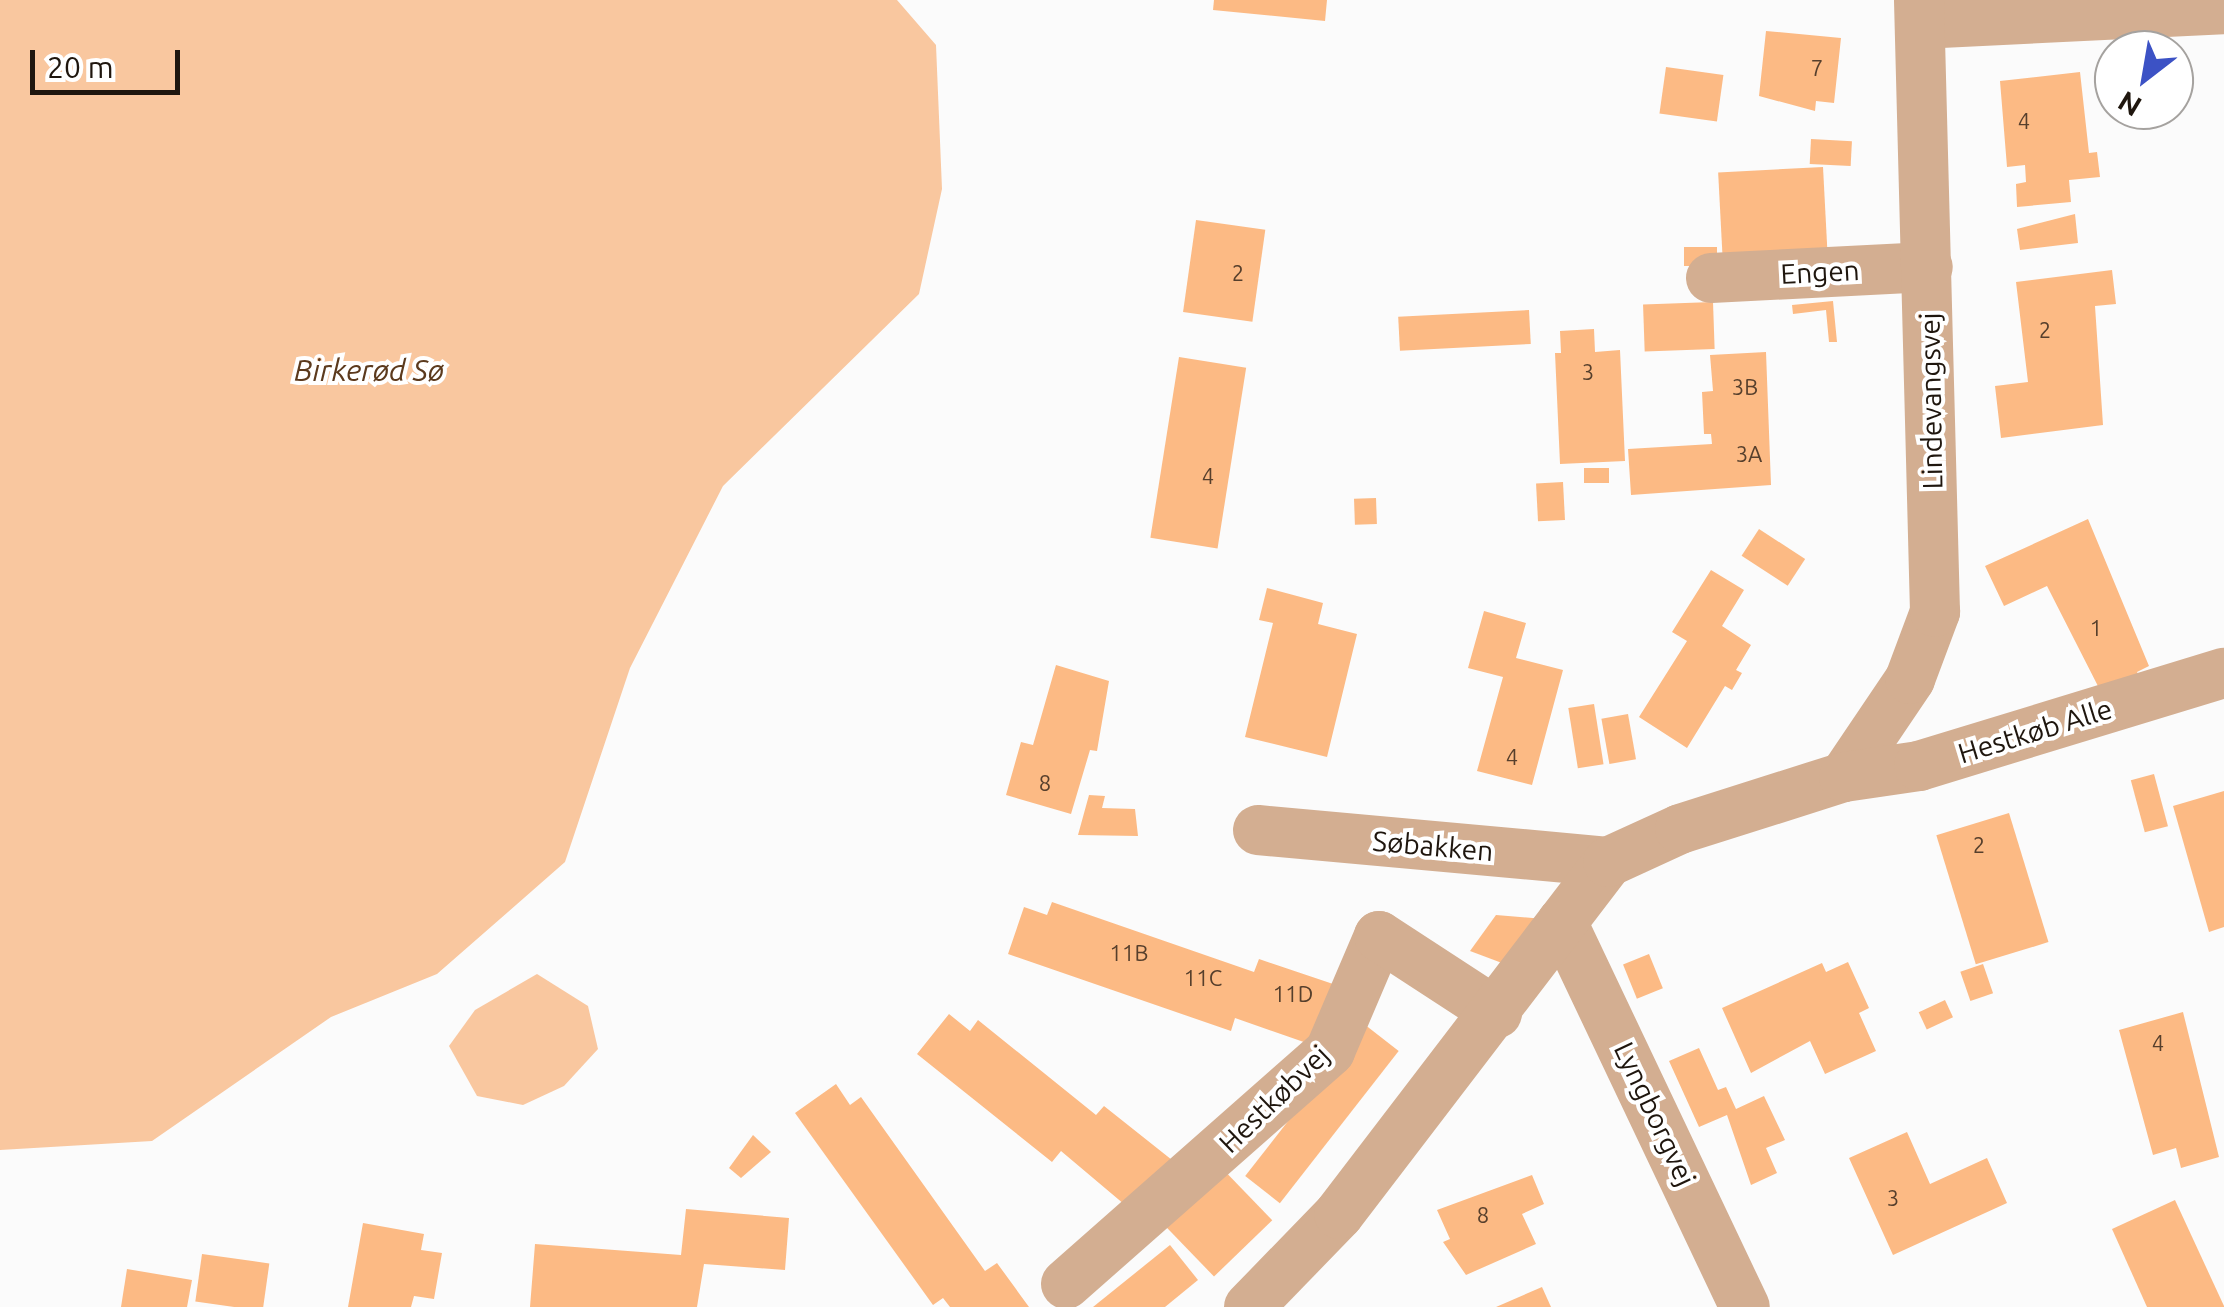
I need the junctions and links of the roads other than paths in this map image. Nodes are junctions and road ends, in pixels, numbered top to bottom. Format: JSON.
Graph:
{"nodes":[{"id":1,"x":2224,"y":9,"type":"edge"},
{"id":2,"x":1919,"y":12,"type":"edge"},
{"id":3,"x":1928,"y":267,"type":"junction"},
{"id":4,"x":1711,"y":278,"type":"dead end"},
{"id":5,"x":2224,"y":674,"type":"edge"},
{"id":6,"x":1844,"y":778,"type":"junction"},
{"id":7,"x":1258,"y":830,"type":"dead end"},
{"id":8,"x":1608,"y":862,"type":"junction"},
{"id":9,"x":1562,"y":922,"type":"junction"},
{"id":10,"x":1497,"y":1013,"type":"junction"},
{"id":11,"x":1066,"y":1284,"type":"dead end"},
{"id":12,"x":1249,"y":1307,"type":"edge"},
{"id":13,"x":1745,"y":1307,"type":"edge"}],
"edges":[{"from":1,"to":2,"type":"street"},
{"from":2,"to":3,"type":"street","name":"Lindevangsvej"},
{"from":3,"to":4,"type":"street","name":"Engen"},
{"from":3,"to":6,"type":"street","name":"Lindevangsvej"},
{"from":5,"to":6,"type":"street","name":"Hestkøb Alle"},
{"from":6,"to":8,"type":"street"},
{"from":7,"to":8,"type":"street","name":"Søbakken"},
{"from":8,"to":9,"type":"street"},
{"from":9,"to":10,"type":"street"},
{"from":9,"to":13,"type":"street","name":"Lyngborgvej"},
{"from":10,"to":11,"type":"street","name":"Hestkøbvej"},
{"from":10,"to":12,"type":"street"}]}
